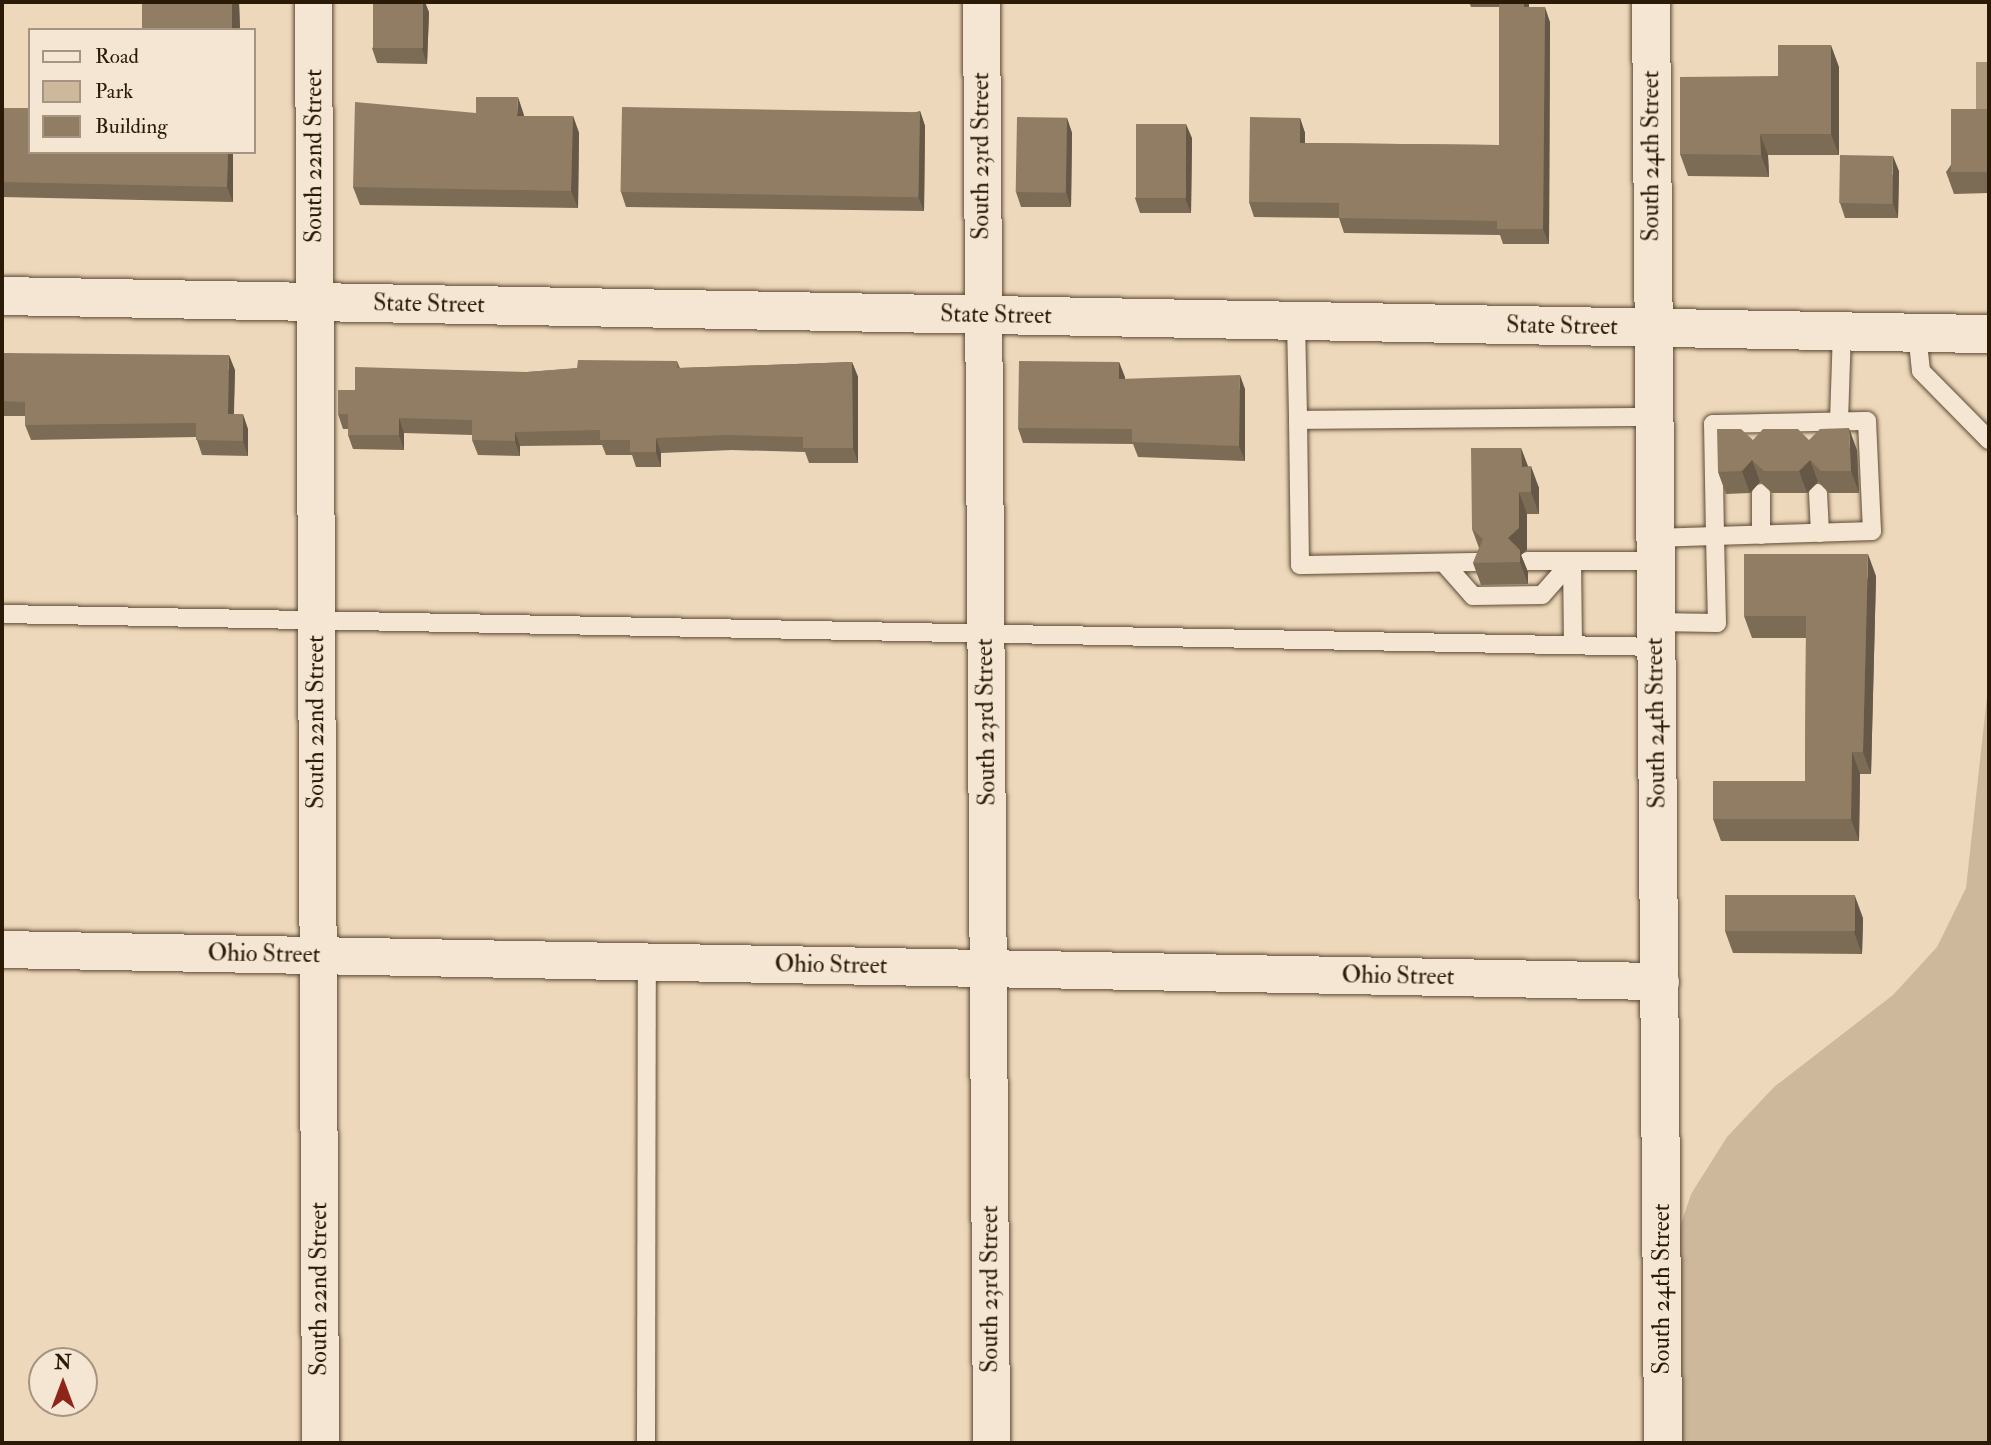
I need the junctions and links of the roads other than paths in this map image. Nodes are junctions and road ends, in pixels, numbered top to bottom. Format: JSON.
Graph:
{"nodes":[{"id":1,"x":313,"y":2,"type":"edge"},
{"id":2,"x":981,"y":2,"type":"edge"},
{"id":3,"x":1651,"y":2,"type":"edge"},
{"id":4,"x":2,"y":296,"type":"edge"},
{"id":5,"x":315,"y":302,"type":"junction"},
{"id":6,"x":982,"y":314,"type":"junction"},
{"id":7,"x":1296,"y":321,"type":"junction"},
{"id":8,"x":1652,"y":327,"type":"junction"},
{"id":9,"x":1842,"y":332,"type":"junction"},
{"id":10,"x":1917,"y":333,"type":"junction"},
{"id":11,"x":1989,"y":334,"type":"edge"},
{"id":12,"x":1653,"y":417,"type":"junction"},
{"id":13,"x":1298,"y":420,"type":"junction"},
{"id":14,"x":1839,"y":421,"type":"junction"},
{"id":15,"x":1816,"y":422,"type":"junction"},
{"id":16,"x":1989,"y":440,"type":"edge"},
{"id":17,"x":1817,"y":441,"type":"edge"},
{"id":18,"x":1761,"y":493,"type":"edge"},
{"id":19,"x":1818,"y":493,"type":"edge"},
{"id":20,"x":1820,"y":533,"type":"junction"},
{"id":21,"x":1761,"y":535,"type":"junction"},
{"id":22,"x":1715,"y":536,"type":"junction"},
{"id":23,"x":1654,"y":549,"type":"junction"},
{"id":24,"x":1527,"y":561,"type":"dead end"},
{"id":25,"x":1572,"y":561,"type":"junction"},
{"id":26,"x":1480,"y":562,"type":"edge"},
{"id":27,"x":1444,"y":563,"type":"junction"},
{"id":28,"x":2,"y":614,"type":"edge"},
{"id":29,"x":316,"y":619,"type":"junction"},
{"id":30,"x":985,"y":632,"type":"junction"},
{"id":31,"x":1655,"y":634,"type":"junction"},
{"id":32,"x":1573,"y":645,"type":"junction"},
{"id":33,"x":2,"y":949,"type":"edge"},
{"id":34,"x":317,"y":956,"type":"junction"},
{"id":35,"x":647,"y":962,"type":"junction"},
{"id":36,"x":989,"y":968,"type":"junction"},
{"id":37,"x":1660,"y":981,"type":"junction"},
{"id":38,"x":320,"y":1443,"type":"edge"},
{"id":39,"x":646,"y":1443,"type":"edge"},
{"id":40,"x":990,"y":1443,"type":"edge"},
{"id":41,"x":1663,"y":1443,"type":"edge"}],
"edges":[{"from":1,"to":5,"type":"street","name":"South 22nd Street"},
{"from":2,"to":6,"type":"street","name":"South 23rd Street"},
{"from":3,"to":8,"type":"street","name":"South 24th Street"},
{"from":4,"to":5,"type":"street","name":"State Street"},
{"from":5,"to":6,"type":"street","name":"State Street"},
{"from":5,"to":29,"type":"street","name":"South 22nd Street"},
{"from":6,"to":7,"type":"street","name":"State Street"},
{"from":6,"to":30,"type":"street","name":"South 23rd Street"},
{"from":7,"to":8,"type":"street","name":"State Street"},
{"from":7,"to":13,"type":"lane"},
{"from":8,"to":9,"type":"street","name":"State Street"},
{"from":8,"to":12,"type":"street","name":"South 24th Street"},
{"from":9,"to":10,"type":"street","name":"State Street"},
{"from":9,"to":14,"type":"lane"},
{"from":10,"to":11,"type":"street","name":"State Street"},
{"from":10,"to":16,"type":"lane"},
{"from":12,"to":13,"type":"lane"},
{"from":12,"to":23,"type":"street","name":"South 24th Street"},
{"from":13,"to":27,"type":"lane"},
{"from":14,"to":15,"type":"lane"},
{"from":14,"to":20,"type":"lane"},
{"from":15,"to":17,"type":"lane"},
{"from":15,"to":22,"type":"lane"},
{"from":18,"to":21,"type":"lane"},
{"from":19,"to":20,"type":"lane"},
{"from":20,"to":21,"type":"lane"},
{"from":21,"to":22,"type":"lane"},
{"from":22,"to":23,"type":"lane"},
{"from":22,"to":31,"type":"lane"},
{"from":23,"to":25,"type":"lane"},
{"from":23,"to":31,"type":"street","name":"South 24th Street"},
{"from":24,"to":25,"type":"lane"},
{"from":25,"to":27,"type":"lane"},
{"from":25,"to":32,"type":"lane"},
{"from":26,"to":27,"type":"lane"},
{"from":28,"to":29,"type":"lane"},
{"from":29,"to":30,"type":"lane"},
{"from":29,"to":34,"type":"street","name":"South 22nd Street"},
{"from":30,"to":32,"type":"lane"},
{"from":30,"to":36,"type":"street","name":"South 23rd Street"},
{"from":31,"to":32,"type":"lane"},
{"from":31,"to":37,"type":"street","name":"South 24th Street"},
{"from":33,"to":34,"type":"street","name":"Ohio Street"},
{"from":34,"to":35,"type":"street","name":"Ohio Street"},
{"from":34,"to":38,"type":"street","name":"South 22nd Street"},
{"from":35,"to":36,"type":"street","name":"Ohio Street"},
{"from":35,"to":39,"type":"lane"},
{"from":36,"to":37,"type":"street","name":"Ohio Street"},
{"from":36,"to":40,"type":"street","name":"South 23rd Street"},
{"from":37,"to":41,"type":"street","name":"South 24th Street"}]}
